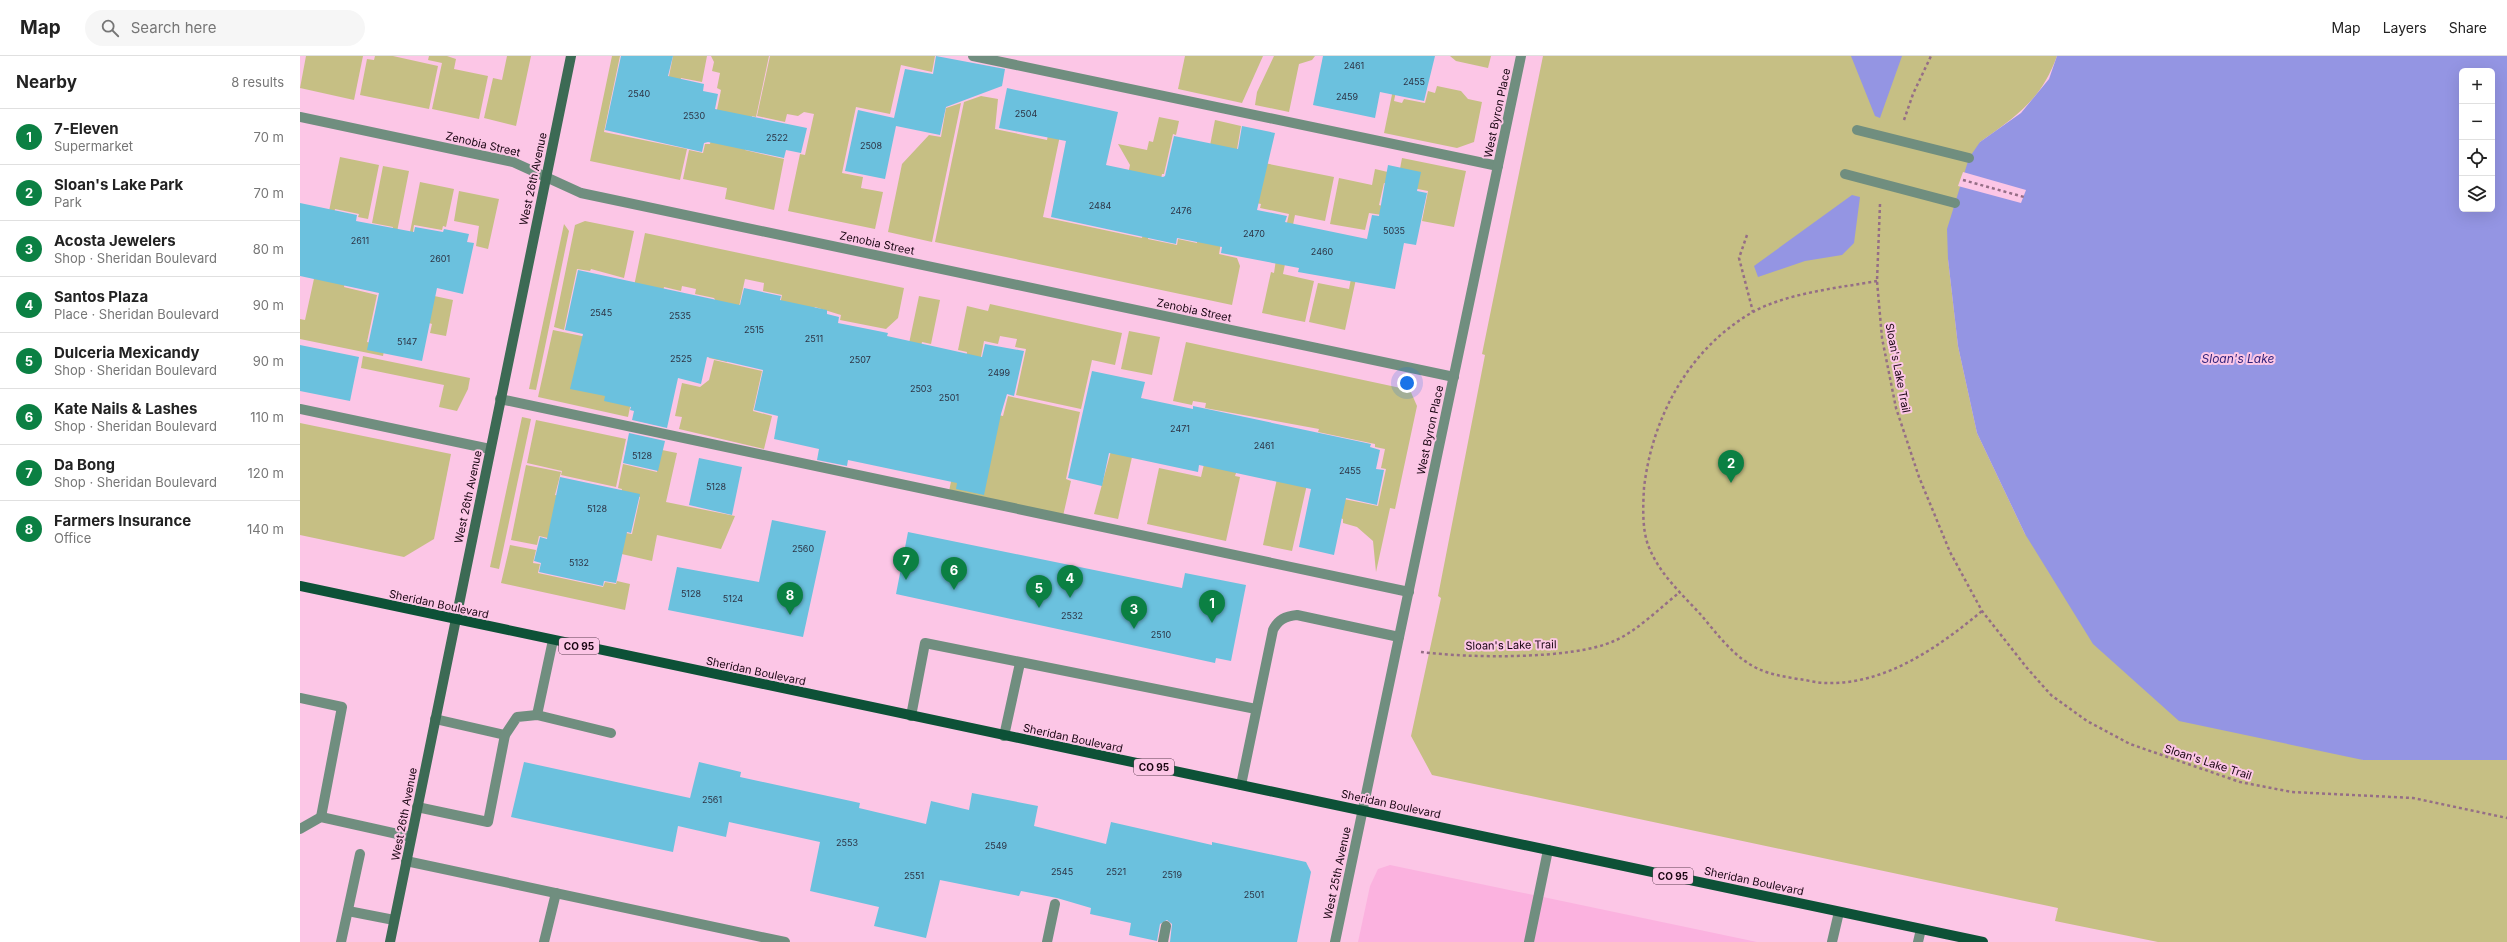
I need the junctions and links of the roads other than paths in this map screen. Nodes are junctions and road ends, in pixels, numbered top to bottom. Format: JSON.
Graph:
{"nodes":[{"id":1,"x":571,"y":56,"type":"edge"},
{"id":2,"x":973,"y":56,"type":"edge"},
{"id":3,"x":1521,"y":56,"type":"edge"},
{"id":4,"x":300,"y":117,"type":"edge"},
{"id":5,"x":1856,"y":130,"type":"dead end"},
{"id":6,"x":1969,"y":158,"type":"dead end"},
{"id":7,"x":1498,"y":166,"type":"junction"},
{"id":8,"x":1845,"y":174,"type":"dead end"},
{"id":9,"x":546,"y":177,"type":"junction"},
{"id":10,"x":1955,"y":203,"type":"dead end"},
{"id":11,"x":1454,"y":377,"type":"junction"},
{"id":12,"x":500,"y":399,"type":"junction"},
{"id":13,"x":300,"y":409,"type":"edge"},
{"id":14,"x":490,"y":449,"type":"junction"},
{"id":15,"x":300,"y":586,"type":"edge"},
{"id":16,"x":1409,"y":592,"type":"junction"},
{"id":17,"x":455,"y":620,"type":"junction"},
{"id":18,"x":1399,"y":637,"type":"junction"},
{"id":19,"x":553,"y":640,"type":"junction"},
{"id":20,"x":1020,"y":663,"type":"junction"},
{"id":21,"x":300,"y":698,"type":"edge"},
{"id":22,"x":1256,"y":709,"type":"junction"},
{"id":23,"x":537,"y":715,"type":"junction"},
{"id":24,"x":911,"y":716,"type":"junction"},
{"id":25,"x":435,"y":718,"type":"junction"},
{"id":26,"x":611,"y":733,"type":"dead end"},
{"id":27,"x":505,"y":735,"type":"junction"},
{"id":28,"x":1004,"y":736,"type":"junction"},
{"id":29,"x":1241,"y":785,"type":"junction"},
{"id":30,"x":417,"y":807,"type":"junction"},
{"id":31,"x":1363,"y":810,"type":"junction"},
{"id":32,"x":321,"y":817,"type":"junction"},
{"id":33,"x":300,"y":829,"type":"edge"},
{"id":34,"x":412,"y":837,"type":"junction"},
{"id":35,"x":1548,"y":850,"type":"junction"},
{"id":36,"x":360,"y":854,"type":"dead end"},
{"id":37,"x":406,"y":861,"type":"junction"},
{"id":38,"x":556,"y":893,"type":"junction"},
{"id":39,"x":1055,"y":904,"type":"dead end"},
{"id":40,"x":348,"y":911,"type":"junction"},
{"id":41,"x":1839,"y":912,"type":"junction"},
{"id":42,"x":394,"y":920,"type":"junction"},
{"id":43,"x":1166,"y":926,"type":"dead end"},
{"id":44,"x":1920,"y":929,"type":"junction"},
{"id":45,"x":341,"y":942,"type":"edge"},
{"id":46,"x":390,"y":942,"type":"edge"},
{"id":47,"x":544,"y":942,"type":"edge"},
{"id":48,"x":785,"y":942,"type":"edge"},
{"id":49,"x":1047,"y":942,"type":"edge"},
{"id":50,"x":1162,"y":942,"type":"edge"},
{"id":51,"x":1335,"y":942,"type":"edge"},
{"id":52,"x":1528,"y":942,"type":"edge"},
{"id":53,"x":1832,"y":942,"type":"edge"},
{"id":54,"x":1918,"y":942,"type":"edge"},
{"id":55,"x":1983,"y":942,"type":"edge"}],
"edges":[{"from":1,"to":9,"type":"street","name":"West 26th Avenue"},
{"from":2,"to":7,"type":"street"},
{"from":3,"to":7,"type":"street","name":"West Byron Place"},
{"from":4,"to":9,"type":"street","name":"Zenobia Street"},
{"from":5,"to":6,"type":"street"},
{"from":7,"to":11,"type":"street","name":"West Byron Place"},
{"from":8,"to":10,"type":"street"},
{"from":9,"to":11,"type":"street","name":"Zenobia Street"},
{"from":9,"to":12,"type":"street","name":"West 26th Avenue"},
{"from":11,"to":16,"type":"street","name":"West Byron Place"},
{"from":12,"to":14,"type":"street","name":"West 26th Avenue"},
{"from":12,"to":16,"type":"street"},
{"from":13,"to":14,"type":"street"},
{"from":14,"to":17,"type":"street","name":"West 26th Avenue"},
{"from":15,"to":17,"type":"main road","name":"Sheridan Boulevard","number":"CO 95"},
{"from":16,"to":18,"type":"street","name":"West Byron Place"},
{"from":17,"to":19,"type":"main road","name":"Sheridan Boulevard","number":"CO 95"},
{"from":17,"to":25,"type":"street","name":"West 26th Avenue"},
{"from":18,"to":22,"type":"street"},
{"from":18,"to":31,"type":"street","name":"West Byron Place"},
{"from":19,"to":23,"type":"street"},
{"from":19,"to":24,"type":"main road","name":"Sheridan Boulevard","number":"CO 95"},
{"from":20,"to":22,"type":"street"},
{"from":20,"to":24,"type":"street"},
{"from":20,"to":28,"type":"street"},
{"from":21,"to":32,"type":"street"},
{"from":22,"to":29,"type":"street"},
{"from":23,"to":26,"type":"street"},
{"from":23,"to":27,"type":"street"},
{"from":24,"to":28,"type":"main road","name":"Sheridan Boulevard","number":"CO 95"},
{"from":25,"to":27,"type":"street"},
{"from":25,"to":30,"type":"street","name":"West 26th Avenue"},
{"from":27,"to":30,"type":"street"},
{"from":28,"to":29,"type":"main road","name":"Sheridan Boulevard","number":"CO 95"},
{"from":29,"to":31,"type":"main road","name":"Sheridan Boulevard","number":"CO 95"},
{"from":30,"to":34,"type":"street","name":"West 26th Avenue"},
{"from":31,"to":35,"type":"main road","name":"Sheridan Boulevard","number":"CO 95"},
{"from":31,"to":51,"type":"street","name":"West 25th Avenue"},
{"from":32,"to":33,"type":"street"},
{"from":32,"to":34,"type":"street"},
{"from":34,"to":37,"type":"street","name":"West 26th Avenue"},
{"from":35,"to":41,"type":"main road","name":"Sheridan Boulevard","number":"CO 95"},
{"from":35,"to":52,"type":"street"},
{"from":36,"to":40,"type":"street"},
{"from":37,"to":38,"type":"street"},
{"from":37,"to":42,"type":"street","name":"West 26th Avenue"},
{"from":38,"to":47,"type":"street"},
{"from":38,"to":48,"type":"street"},
{"from":39,"to":49,"type":"street"},
{"from":40,"to":42,"type":"street"},
{"from":40,"to":45,"type":"street"},
{"from":41,"to":44,"type":"main road","name":"Sheridan Boulevard","number":"CO 95"},
{"from":41,"to":53,"type":"street"},
{"from":42,"to":46,"type":"street","name":"West 26th Avenue"},
{"from":43,"to":50,"type":"street"},
{"from":44,"to":54,"type":"street"},
{"from":44,"to":55,"type":"main road","name":"Sheridan Boulevard","number":"CO 95"}]}
